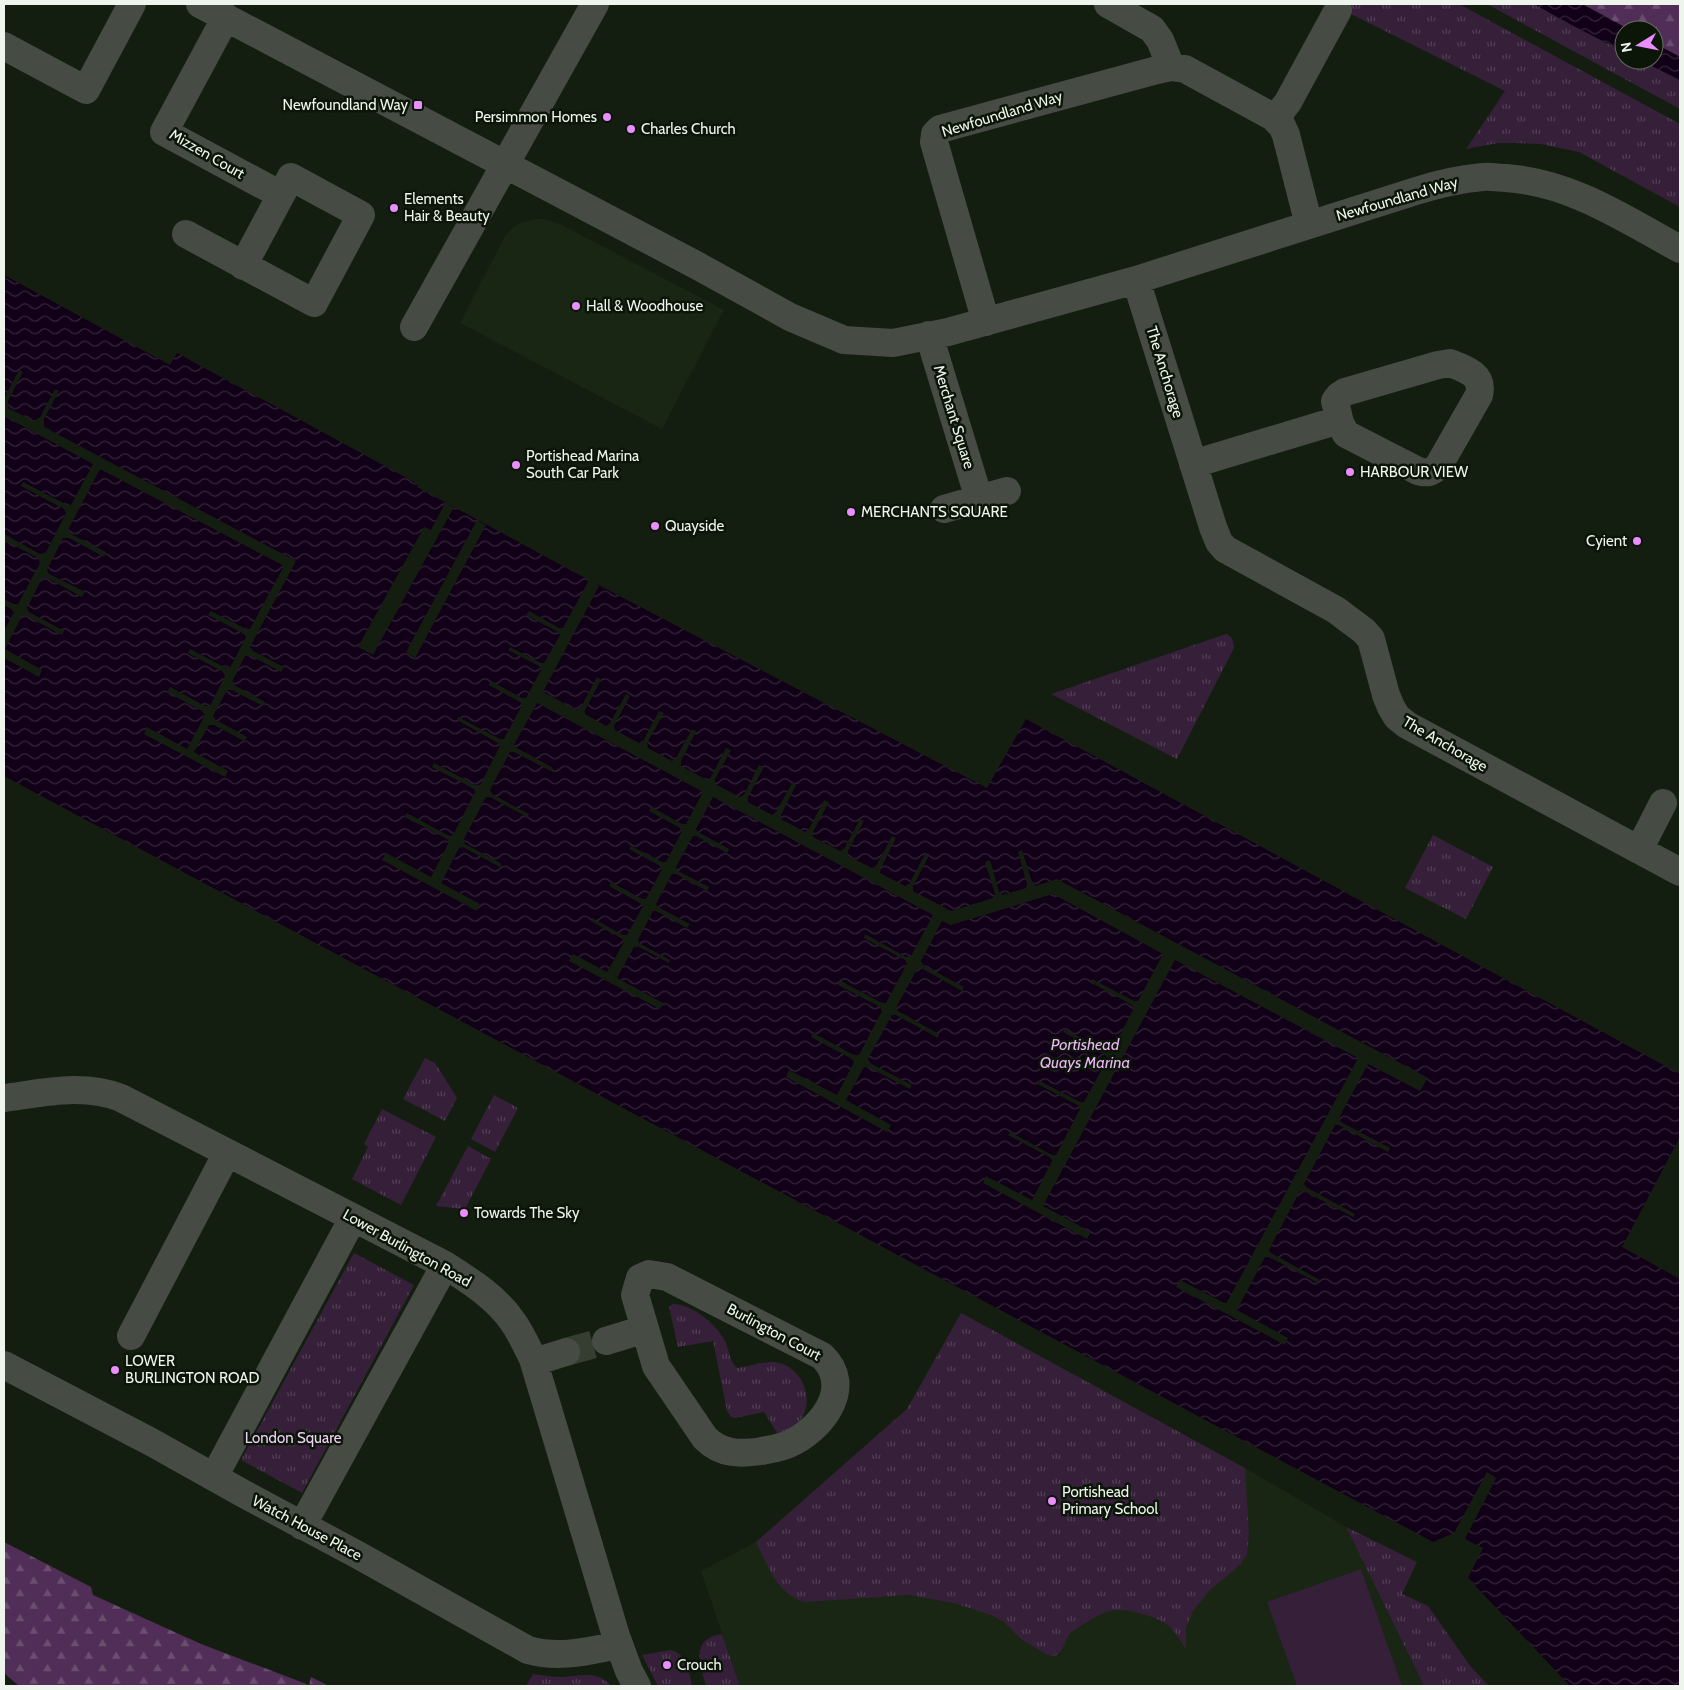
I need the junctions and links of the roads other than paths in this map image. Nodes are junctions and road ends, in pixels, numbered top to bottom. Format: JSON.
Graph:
{"nodes":[{"id":1,"x":132,"y":4,"type":"edge"},
{"id":2,"x":200,"y":4,"type":"edge"},
{"id":3,"x":595,"y":4,"type":"edge"},
{"id":4,"x":1108,"y":4,"type":"edge"},
{"id":5,"x":1338,"y":10,"type":"dead end"},
{"id":6,"x":226,"y":18,"type":"junction"},
{"id":7,"x":4,"y":46,"type":"edge"},
{"id":8,"x":1171,"y":67,"type":"junction"},
{"id":9,"x":1276,"y":119,"type":"junction"},
{"id":10,"x":505,"y":165,"type":"junction"},
{"id":11,"x":281,"y":195,"type":"junction"},
{"id":12,"x":1310,"y":225,"type":"junction"},
{"id":13,"x":186,"y":234,"type":"dead end"},
{"id":14,"x":1680,"y":249,"type":"edge"},
{"id":15,"x":244,"y":266,"type":"junction"},
{"id":16,"x":1136,"y":280,"type":"junction"},
{"id":17,"x":986,"y":322,"type":"junction"},
{"id":18,"x":414,"y":327,"type":"dead end"},
{"id":19,"x":929,"y":336,"type":"junction"},
{"id":20,"x":1339,"y":420,"type":"junction"},
{"id":21,"x":1193,"y":464,"type":"junction"},
{"id":22,"x":1007,"y":491,"type":"dead end"},
{"id":23,"x":978,"y":499,"type":"junction"},
{"id":24,"x":944,"y":509,"type":"dead end"},
{"id":25,"x":1663,"y":803,"type":"dead end"},
{"id":26,"x":1639,"y":850,"type":"junction"},
{"id":27,"x":1680,"y":872,"type":"edge"},
{"id":28,"x":4,"y":1098,"type":"edge"},
{"id":29,"x":227,"y":1153,"type":"junction"},
{"id":30,"x":353,"y":1218,"type":"junction"},
{"id":31,"x":445,"y":1266,"type":"junction"},
{"id":32,"x":645,"y":1329,"type":"junction"},
{"id":33,"x":131,"y":1336,"type":"dead end"},
{"id":34,"x":606,"y":1341,"type":"tunnel mouth"},
{"id":35,"x":566,"y":1352,"type":"tunnel mouth"},
{"id":36,"x":534,"y":1362,"type":"junction"},
{"id":37,"x":4,"y":1366,"type":"edge"},
{"id":38,"x":214,"y":1477,"type":"junction"},
{"id":39,"x":302,"y":1526,"type":"junction"},
{"id":40,"x":619,"y":1645,"type":"junction"},
{"id":41,"x":637,"y":1686,"type":"edge"}],
"edges":[{"from":1,"to":7,"type":"street"},
{"from":2,"to":6,"type":"street","name":"Newfoundland Way"},
{"from":3,"to":10,"type":"street"},
{"from":4,"to":8,"type":"street"},
{"from":5,"to":9,"type":"street"},
{"from":6,"to":10,"type":"street","name":"Newfoundland Way"},
{"from":6,"to":11,"type":"street","name":"Mizzen Court"},
{"from":8,"to":9,"type":"street"},
{"from":8,"to":17,"type":"street","name":"Newfoundland Way"},
{"from":9,"to":12,"type":"street"},
{"from":10,"to":18,"type":"street"},
{"from":10,"to":19,"type":"street","name":"Newfoundland Way"},
{"from":11,"to":15,"type":"street"},
{"from":11,"to":15,"type":"street"},
{"from":12,"to":14,"type":"street","name":"Newfoundland Way"},
{"from":12,"to":16,"type":"street","name":"Newfoundland Way"},
{"from":13,"to":15,"type":"street"},
{"from":16,"to":17,"type":"street","name":"Newfoundland Way"},
{"from":16,"to":21,"type":"street","name":"The Anchorage"},
{"from":17,"to":19,"type":"street","name":"Newfoundland Way"},
{"from":19,"to":23,"type":"street","name":"Merchant Square"},
{"from":20,"to":20,"type":"street"},
{"from":20,"to":21,"type":"street"},
{"from":21,"to":26,"type":"street","name":"The Anchorage"},
{"from":22,"to":23,"type":"street"},
{"from":23,"to":24,"type":"street"},
{"from":25,"to":26,"type":"street"},
{"from":26,"to":27,"type":"street","name":"The Anchorage"},
{"from":28,"to":29,"type":"street","name":"Lower Burlington Road"},
{"from":29,"to":30,"type":"street","name":"Lower Burlington Road"},
{"from":29,"to":33,"type":"street"},
{"from":30,"to":31,"type":"street","name":"Lower Burlington Road"},
{"from":30,"to":38,"type":"street"},
{"from":31,"to":36,"type":"street","name":"Lower Burlington Road"},
{"from":31,"to":39,"type":"street"},
{"from":32,"to":32,"type":"street","name":"Burlington Court"},
{"from":32,"to":34,"type":"street"},
{"from":35,"to":36,"type":"street"},
{"from":36,"to":40,"type":"street","name":"Lower Burlington Road"},
{"from":37,"to":38,"type":"street","name":"Watch House Place"},
{"from":38,"to":39,"type":"street","name":"Watch House Place"},
{"from":39,"to":40,"type":"street","name":"Watch House Place"},
{"from":40,"to":41,"type":"street","name":"Lower Burlington Road"}]}
